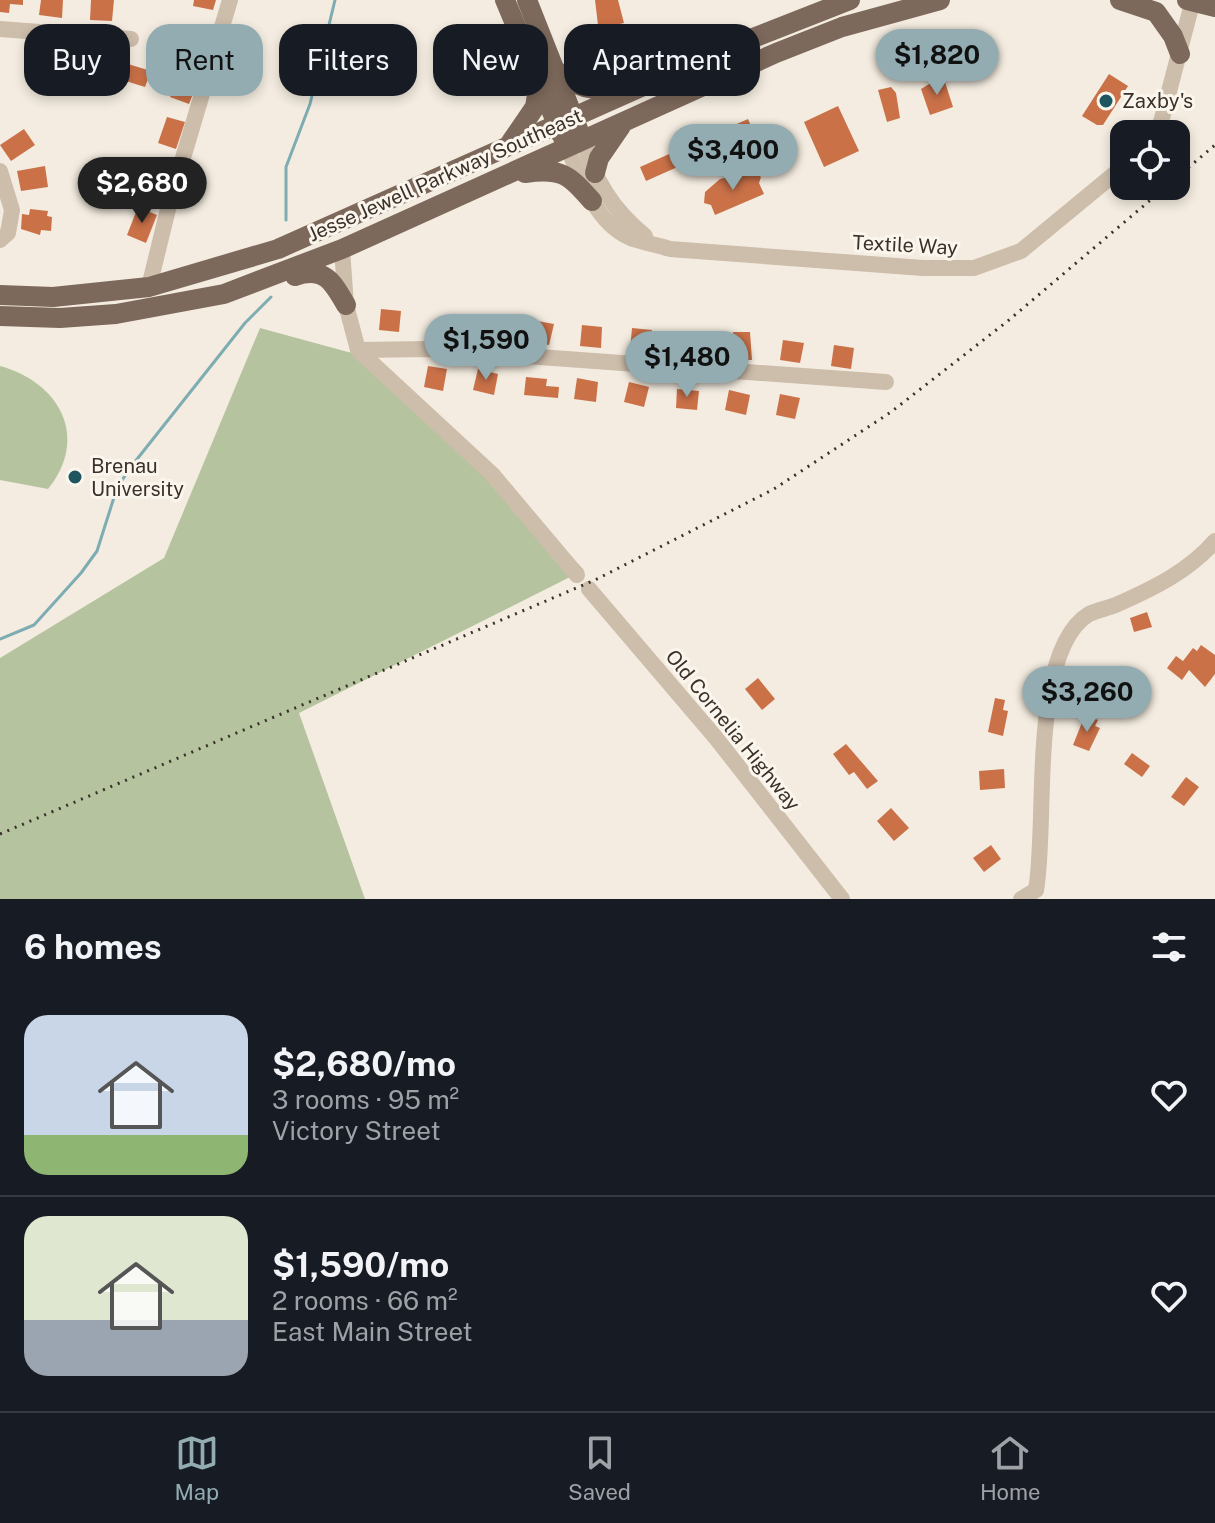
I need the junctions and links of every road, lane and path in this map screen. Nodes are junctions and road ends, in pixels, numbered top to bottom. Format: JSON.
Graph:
{"nodes":[{"id":1,"x":230,"y":0,"type":"edge"},
{"id":2,"x":505,"y":0,"type":"edge"},
{"id":3,"x":527,"y":0,"type":"edge"},
{"id":4,"x":940,"y":0,"type":"edge"},
{"id":5,"x":1120,"y":0,"type":"edge"},
{"id":6,"x":1191,"y":0,"type":"edge"},
{"id":7,"x":846,"y":1,"type":"edge"},
{"id":8,"x":1215,"y":7,"type":"edge"},
{"id":9,"x":518,"y":24,"type":"edge"},
{"id":10,"x":533,"y":24,"type":"edge"},
{"id":11,"x":0,"y":29,"type":"edge"},
{"id":12,"x":760,"y":37,"type":"edge"},
{"id":13,"x":131,"y":39,"type":"dead end"},
{"id":14,"x":1180,"y":54,"type":"junction"},
{"id":15,"x":548,"y":81,"type":"edge"},
{"id":16,"x":538,"y":96,"type":"edge"},
{"id":17,"x":620,"y":96,"type":"edge"},
{"id":18,"x":1162,"y":120,"type":"edge"},
{"id":19,"x":565,"y":121,"type":"junction"},
{"id":20,"x":624,"y":123,"type":"junction"},
{"id":21,"x":575,"y":143,"type":"junction"},
{"id":22,"x":506,"y":148,"type":"junction"},
{"id":23,"x":0,"y":171,"type":"edge"},
{"id":24,"x":595,"y":173,"type":"junction"},
{"id":25,"x":510,"y":175,"type":"junction"},
{"id":26,"x":1110,"y":178,"type":"edge"},
{"id":27,"x":592,"y":201,"type":"junction"},
{"id":28,"x":0,"y":240,"type":"edge"},
{"id":29,"x":652,"y":243,"type":"junction"},
{"id":30,"x":342,"y":249,"type":"junction"},
{"id":31,"x":257,"y":282,"type":"junction"},
{"id":32,"x":149,"y":287,"type":"junction"},
{"id":33,"x":0,"y":295,"type":"edge"},
{"id":34,"x":346,"y":305,"type":"junction"},
{"id":35,"x":0,"y":316,"type":"edge"},
{"id":36,"x":358,"y":350,"type":"junction"},
{"id":37,"x":886,"y":382,"type":"dead end"},
{"id":38,"x":1215,"y":541,"type":"edge"},
{"id":39,"x":577,"y":575,"type":"dead end"},
{"id":40,"x":589,"y":589,"type":"dead end"},
{"id":41,"x":1038,"y":895,"type":"edge"},
{"id":42,"x":842,"y":899,"type":"edge"},
{"id":43,"x":1021,"y":899,"type":"edge"}],
"edges":[{"from":1,"to":32,"type":"street"},
{"from":2,"to":9,"type":"main road"},
{"from":3,"to":10,"type":"main road"},
{"from":4,"to":20,"type":"main road","name":"Jesse Jewell Parkway Southeast"},
{"from":5,"to":14,"type":"main road"},
{"from":6,"to":8,"type":"main road"},
{"from":6,"to":14,"type":"street"},
{"from":7,"to":12,"type":"main road","name":"Jesse Jewell Parkway Southeast"},
{"from":11,"to":13,"type":"street"},
{"from":14,"to":18,"type":"street"},
{"from":15,"to":19,"type":"main road"},
{"from":16,"to":22,"type":"main road"},
{"from":17,"to":19,"type":"main road","name":"Jesse Jewell Parkway Southeast"},
{"from":19,"to":21,"type":"main road"},
{"from":19,"to":22,"type":"main road","name":"Jesse Jewell Parkway Southeast"},
{"from":20,"to":21,"type":"main road","name":"Jesse Jewell Parkway Southeast"},
{"from":20,"to":24,"type":"main road"},
{"from":21,"to":24,"type":"street"},
{"from":21,"to":25,"type":"main road","name":"Jesse Jewell Parkway Southeast"},
{"from":21,"to":27,"type":"street","name":"Textile Way"},
{"from":22,"to":32,"type":"main road","name":"Jesse Jewell Parkway Southeast"},
{"from":23,"to":28,"type":"street"},
{"from":24,"to":29,"type":"street"},
{"from":25,"to":27,"type":"main road"},
{"from":25,"to":30,"type":"main road","name":"Jesse Jewell Parkway Southeast"},
{"from":26,"to":29,"type":"street","name":"Textile Way"},
{"from":27,"to":29,"type":"street","name":"Textile Way"},
{"from":30,"to":31,"type":"main road","name":"Jesse Jewell Parkway Southeast"},
{"from":30,"to":34,"type":"street"},
{"from":31,"to":34,"type":"main road"},
{"from":31,"to":35,"type":"main road","name":"Jesse Jewell Parkway Southeast"},
{"from":32,"to":33,"type":"main road","name":"Jesse Jewell Parkway Southeast"},
{"from":34,"to":36,"type":"street"},
{"from":36,"to":37,"type":"street"},
{"from":36,"to":39,"type":"street"},
{"from":38,"to":41,"type":"street"},
{"from":40,"to":42,"type":"street","name":"Old Cornelia Highway"},
{"from":41,"to":43,"type":"street"}]}
